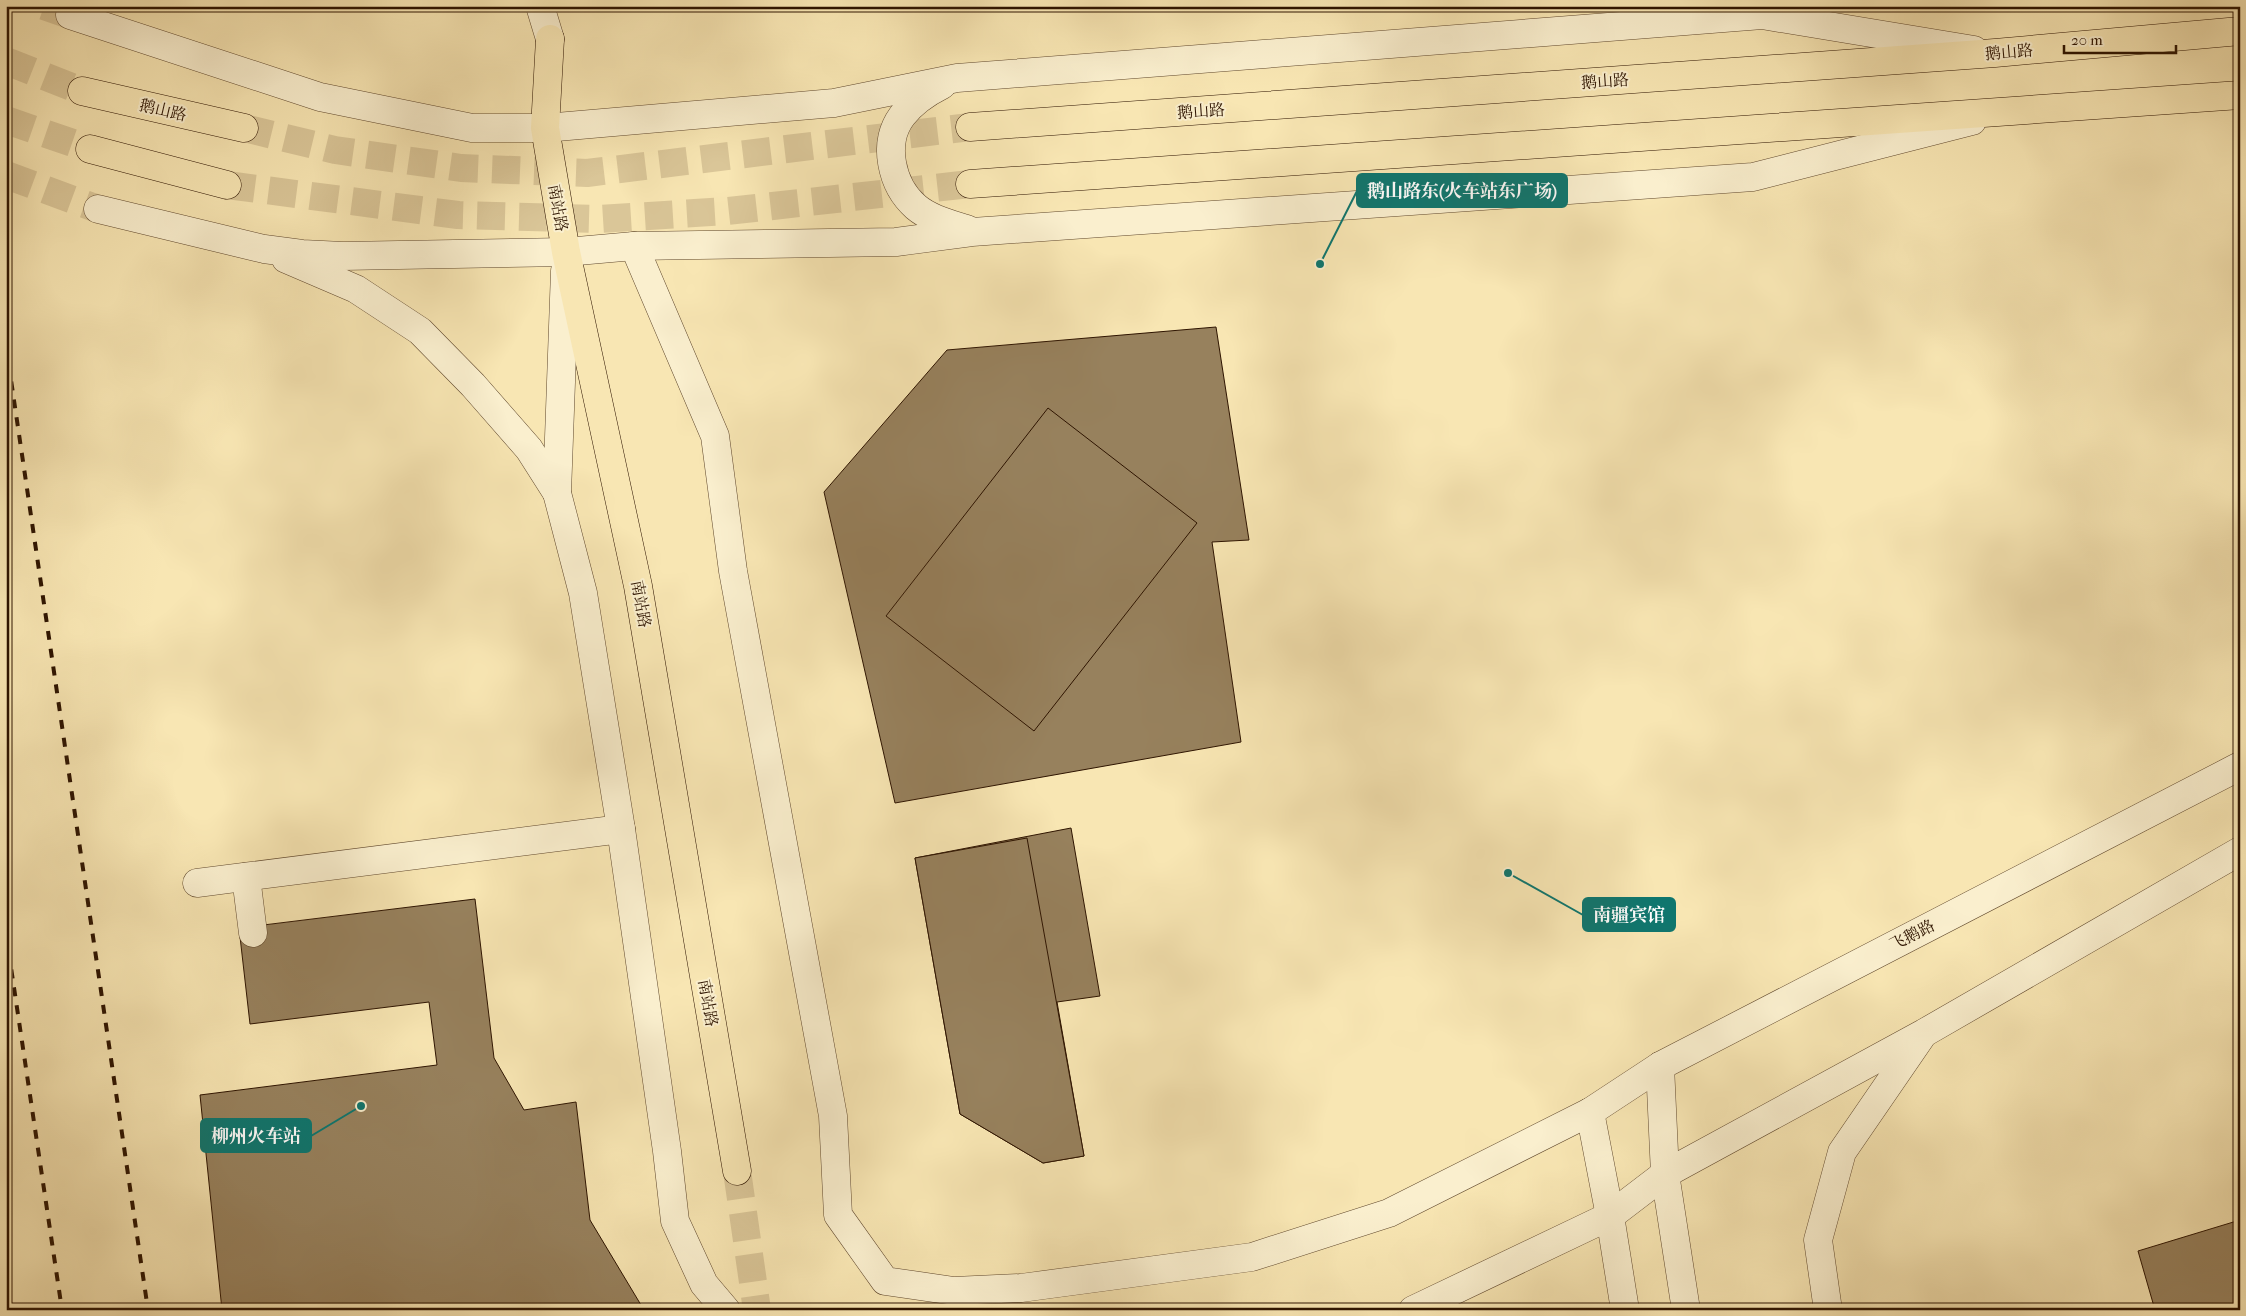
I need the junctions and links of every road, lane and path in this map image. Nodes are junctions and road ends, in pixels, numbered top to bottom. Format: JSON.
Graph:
{"nodes":[{"id":1,"x":540,"y":6,"type":"edge"},
{"id":2,"x":70,"y":15,"type":"tunnel mouth"},
{"id":3,"x":2240,"y":31,"type":"edge"},
{"id":4,"x":550,"y":39,"type":"joint"},
{"id":5,"x":1996,"y":53,"type":"junction"},
{"id":6,"x":957,"y":78,"type":"junction"},
{"id":7,"x":82,"y":91,"type":"tunnel mouth"},
{"id":8,"x":2240,"y":94,"type":"edge"},
{"id":9,"x":2009,"y":112,"type":"junction"},
{"id":10,"x":970,"y":127,"type":"tunnel mouth"},
{"id":11,"x":244,"y":128,"type":"tunnel mouth"},
{"id":12,"x":545,"y":128,"type":"junction"},
{"id":13,"x":90,"y":148,"type":"tunnel mouth"},
{"id":14,"x":970,"y":184,"type":"tunnel mouth"},
{"id":15,"x":227,"y":185,"type":"tunnel mouth"},
{"id":16,"x":98,"y":209,"type":"tunnel mouth"},
{"id":17,"x":972,"y":232,"type":"junction"},
{"id":18,"x":634,"y":246,"type":"junction"},
{"id":19,"x":264,"y":249,"type":"junction"},
{"id":20,"x":566,"y":252,"type":"junction"},
{"id":21,"x":557,"y":494,"type":"junction"},
{"id":22,"x":2240,"y":766,"type":"edge"},
{"id":23,"x":621,"y":829,"type":"junction"},
{"id":24,"x":2240,"y":851,"type":"edge"},
{"id":25,"x":246,"y":877,"type":"junction"},
{"id":26,"x":197,"y":883,"type":"dead end"},
{"id":27,"x":253,"y":933,"type":"dead end"},
{"id":28,"x":1924,"y":1033,"type":"junction"},
{"id":29,"x":1660,"y":1066,"type":"junction"},
{"id":30,"x":1590,"y":1112,"type":"junction"},
{"id":31,"x":737,"y":1171,"type":"tunnel mouth"},
{"id":32,"x":1665,"y":1174,"type":"junction"},
{"id":33,"x":1610,"y":1216,"type":"junction"},
{"id":34,"x":726,"y":1310,"type":"edge"},
{"id":35,"x":1413,"y":1310,"type":"edge"},
{"id":36,"x":1625,"y":1310,"type":"edge"},
{"id":37,"x":1686,"y":1310,"type":"edge"},
{"id":38,"x":1828,"y":1310,"type":"edge"}],
"edges":[{"from":1,"to":4,"type":"street"},
{"from":2,"to":12,"type":"street"},
{"from":3,"to":5,"type":"main road","name":"鹅山路"},
{"from":4,"to":12,"type":"main road","name":"南站路"},
{"from":5,"to":6,"type":"street"},
{"from":5,"to":10,"type":"main road","name":"鹅山路"},
{"from":6,"to":12,"type":"street"},
{"from":6,"to":17,"type":"street"},
{"from":7,"to":11,"type":"main road","name":"鹅山路"},
{"from":8,"to":9,"type":"main road"},
{"from":9,"to":14,"type":"main road"},
{"from":9,"to":17,"type":"street"},
{"from":12,"to":20,"type":"main road","name":"南站路"},
{"from":13,"to":15,"type":"main road"},
{"from":16,"to":19,"type":"street"},
{"from":17,"to":18,"type":"street"},
{"from":18,"to":20,"type":"street"},
{"from":18,"to":30,"type":"street","name":"飞鹅路"},
{"from":19,"to":20,"type":"street"},
{"from":19,"to":21,"type":"street"},
{"from":20,"to":21,"type":"street"},
{"from":20,"to":31,"type":"main road","name":"南站路"},
{"from":21,"to":23,"type":"street"},
{"from":22,"to":29,"type":"street","name":"飞鹅路"},
{"from":23,"to":25,"type":"street"},
{"from":23,"to":34,"type":"street"},
{"from":24,"to":28,"type":"street"},
{"from":25,"to":26,"type":"street"},
{"from":25,"to":27,"type":"street"},
{"from":28,"to":32,"type":"street"},
{"from":28,"to":38,"type":"street"},
{"from":29,"to":30,"type":"street","name":"飞鹅路"},
{"from":29,"to":32,"type":"street"},
{"from":30,"to":33,"type":"street"},
{"from":32,"to":33,"type":"street"},
{"from":32,"to":37,"type":"street"},
{"from":33,"to":35,"type":"street"},
{"from":33,"to":36,"type":"street"}]}
